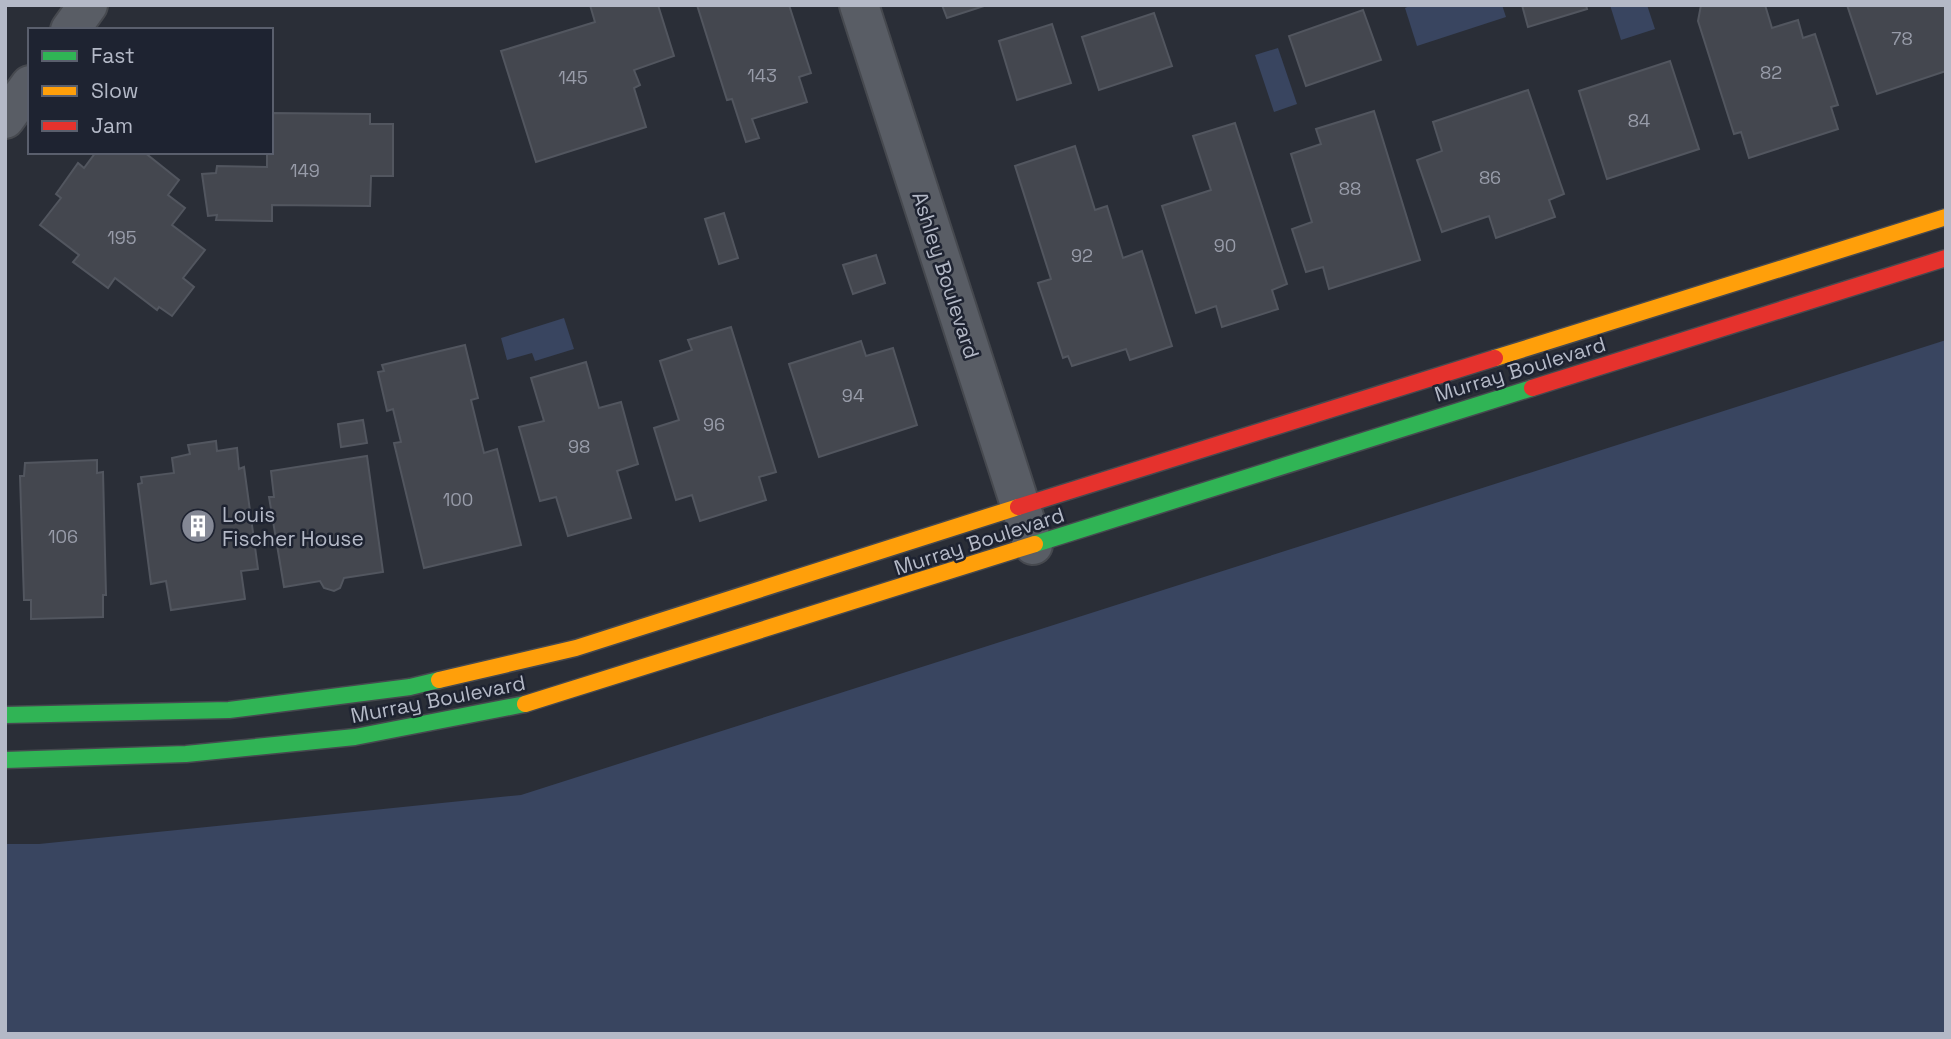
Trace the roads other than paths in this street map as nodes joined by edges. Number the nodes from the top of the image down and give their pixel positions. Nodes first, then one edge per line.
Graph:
1 (88, 5) edge
2 (859, 5) edge
3 (71, 28) edge
4 (28, 88) edge
5 (5, 119) edge
6 (1946, 218) edge
7 (1946, 258) edge
8 (1020, 507) junction
9 (1032, 545) junction
10 (5, 715) edge
11 (5, 760) edge

1 - 3 street
2 - 8 street, Ashley Boulevard
4 - 5 street
6 - 8 street, Murray Boulevard
7 - 9 street, Murray Boulevard
8 - 9 street, Ashley Boulevard
8 - 10 street, Murray Boulevard
9 - 11 street, Murray Boulevard

